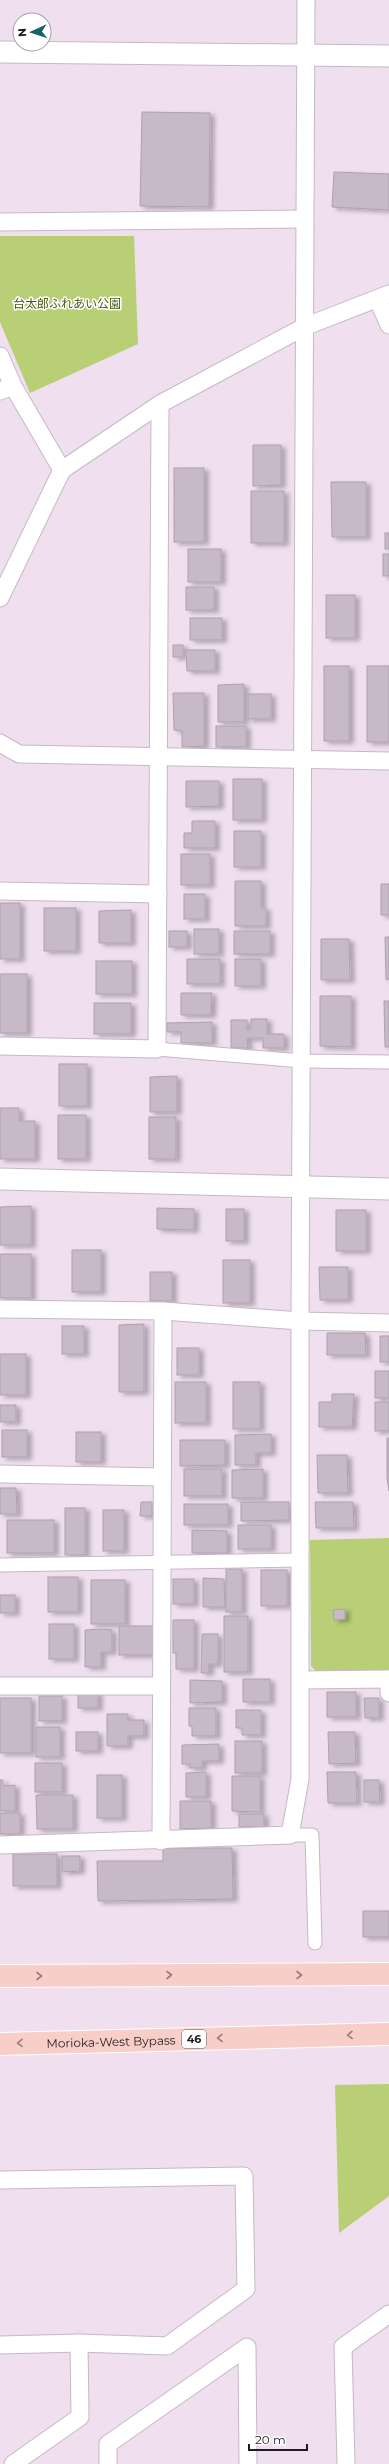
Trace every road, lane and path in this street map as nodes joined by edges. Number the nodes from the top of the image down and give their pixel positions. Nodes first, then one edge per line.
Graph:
1 (306, 0) edge
2 (0, 52) edge
3 (306, 55) junction
4 (389, 56) edge
5 (305, 219) junction
6 (0, 222) edge
7 (384, 297) edge
8 (389, 325) edge
9 (304, 327) junction
10 (0, 356) edge
11 (7, 389) edge
12 (160, 404) junction
13 (62, 470) junction
14 (0, 598) edge
15 (0, 743) edge
16 (159, 757) junction
17 (303, 760) junction
18 (389, 761) edge
19 (0, 891) edge
20 (158, 894) junction
21 (0, 1046) edge
22 (157, 1049) junction
23 (301, 1061) junction
24 (389, 1062) edge
25 (0, 1179) edge
26 (300, 1185) junction
27 (389, 1189) edge
28 (0, 1310) edge
29 (163, 1311) junction
30 (300, 1321) junction
31 (389, 1323) edge
32 (0, 1474) edge
33 (162, 1477) junction
34 (300, 1560) junction
35 (162, 1562) junction
36 (0, 1565) edge
37 (389, 1679) edge
38 (301, 1680) junction
39 (0, 1686) edge
40 (161, 1686) junction
41 (389, 1693) edge
42 (290, 1835) junction
43 (161, 1841) junction
44 (0, 1845) edge
45 (315, 1943) dead end
46 (389, 1974) edge
47 (0, 1976) edge
48 (389, 2034) edge
49 (0, 2044) edge
50 (0, 2180) edge
51 (389, 2314) edge
52 (79, 2343) junction
53 (0, 2345) edge
54 (13, 2464) edge
55 (108, 2464) edge
56 (248, 2464) edge
57 (346, 2464) edge

1 - 3 street
2 - 3 street
3 - 4 street
3 - 5 street
5 - 6 street
5 - 9 street
7 - 8 street
7 - 9 street
9 - 12 street
9 - 17 street
10 - 11 street
11 - 13 street
12 - 13 street
12 - 16 street
13 - 14 street
15 - 16 street
16 - 17 street
16 - 20 street
17 - 18 street
17 - 23 street
19 - 20 street
20 - 22 street
21 - 22 street
22 - 23 street
23 - 24 street
23 - 26 street
25 - 26 street
26 - 27 street
26 - 30 street
28 - 29 street
29 - 30 street
29 - 33 street
30 - 31 street
30 - 34 street
32 - 33 street
33 - 35 street
34 - 35 street
34 - 38 street
35 - 36 street
35 - 40 street
37 - 38 street
37 - 41 street
38 - 42 street
39 - 40 street
40 - 43 street
42 - 43 street
42 - 45 street
43 - 44 street
47 -> 46 highway
48 -> 49 highway, Morioka-West Bypass / 46
50 - 52 street
51 - 57 street
52 - 53 street
52 - 54 street
55 - 56 street

